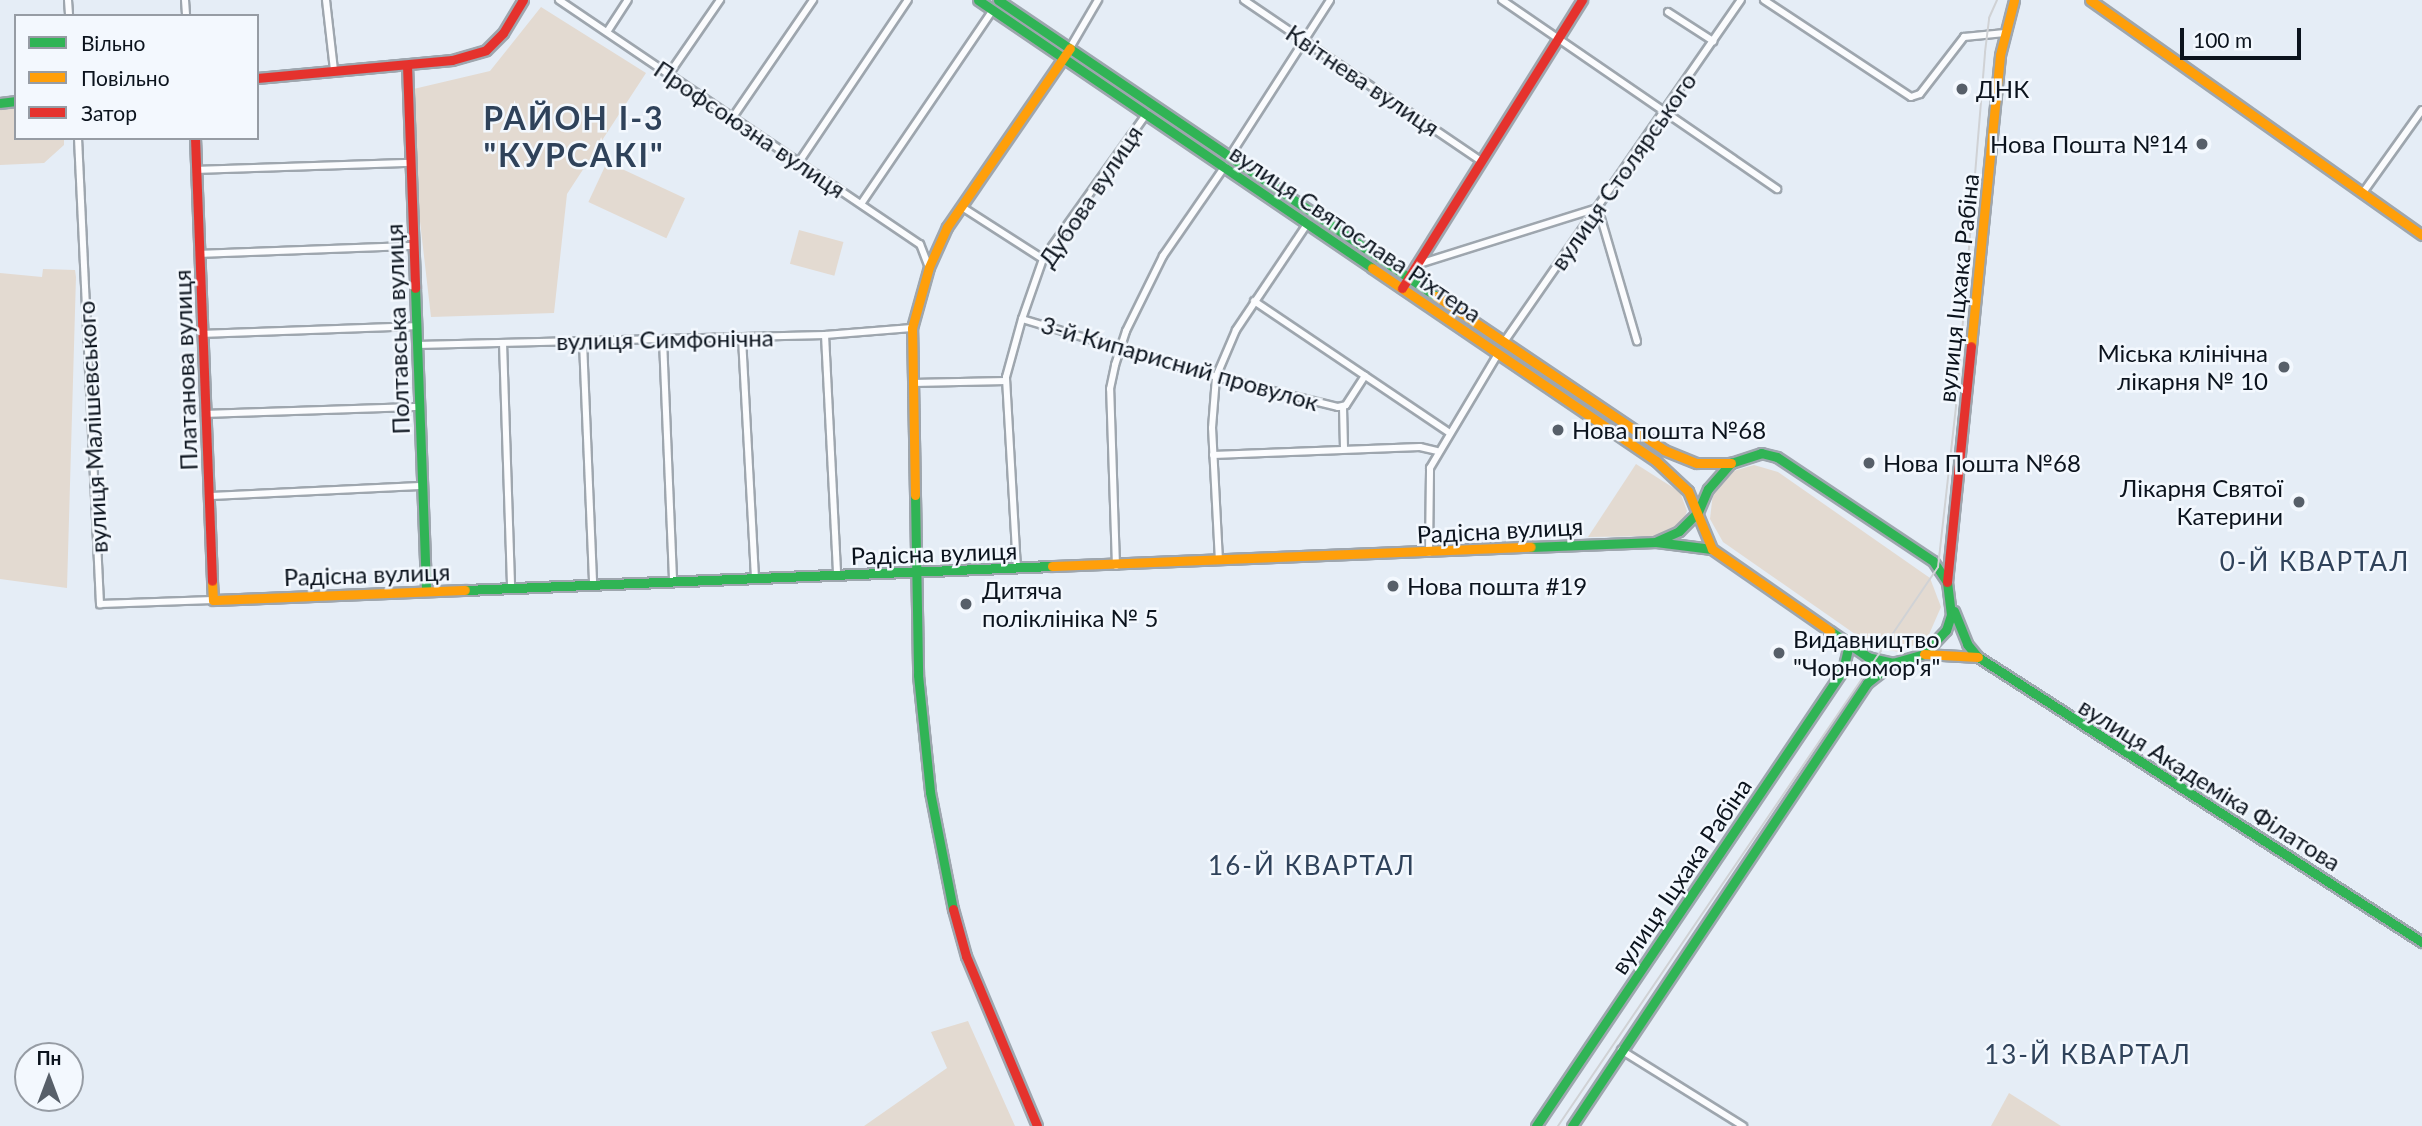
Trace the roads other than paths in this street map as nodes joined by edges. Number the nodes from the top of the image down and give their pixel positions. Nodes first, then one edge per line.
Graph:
1 (326, 0) edge
2 (523, 0) edge
3 (559, 0) edge
4 (628, 0) edge
5 (720, 0) edge
6 (813, 0) edge
7 (908, 0) edge
8 (978, 0) edge
9 (998, 0) edge
10 (1098, 0) edge
11 (1244, 0) edge
12 (1330, 0) edge
13 (1502, 0) edge
14 (1582, 0) edge
15 (1741, 0) edge
16 (1764, 0) edge
17 (2014, 0) edge
18 (2090, 0) edge
19 (993, 10) junction
20 (1668, 12) dead end
21 (607, 32) junction
22 (2005, 33) junction
23 (1558, 38) junction
24 (1713, 41) junction
25 (1304, 42) junction
26 (1070, 48) junction
27 (1064, 57) junction
28 (407, 65) junction
29 (334, 70) junction
30 (669, 74) junction
31 (259, 78) edge
32 (2422, 110) edge
33 (1665, 111) junction
34 (1147, 114) junction
35 (733, 117) junction
36 (78, 140) edge
37 (195, 140) edge
38 (1230, 156) junction
39 (799, 162) junction
40 (1481, 162) junction
41 (409, 163) junction
42 (1225, 166) junction
43 (197, 170) junction
44 (1777, 189) dead end
45 (2362, 194) junction
46 (861, 204) junction
47 (962, 207) junction
48 (1598, 208) junction
49 (1308, 223) junction
50 (2422, 235) edge
51 (413, 246) junction
52 (200, 254) junction
53 (1043, 259) junction
54 (1416, 265) junction
55 (929, 267) junction
56 (1409, 276) junction
57 (1402, 288) junction
58 (1254, 301) junction
59 (1022, 319) junction
60 (416, 326) junction
61 (912, 328) junction
62 (203, 334) junction
63 (825, 335) junction
64 (742, 338) junction
65 (663, 340) junction
66 (1637, 341) dead end
67 (583, 342) junction
68 (1504, 342) junction
69 (503, 343) junction
70 (417, 345) junction
71 (1121, 346) junction
72 (1498, 354) junction
73 (1365, 376) junction
74 (1216, 377) junction
75 (1006, 382) junction
76 (914, 383) junction
77 (419, 407) junction
78 (1343, 407) junction
79 (206, 414) junction
80 (1448, 432) junction
81 (1344, 449) junction
82 (1437, 451) junction
83 (1213, 455) junction
84 (1731, 463) junction
85 (422, 486) junction
86 (209, 496) junction
87 (1698, 512) junction
88 (1656, 542) junction
89 (1712, 549) junction
90 (1429, 553) junction
91 (1219, 563) junction
92 (1116, 566) junction
93 (1017, 569) junction
94 (919, 573) junction
95 (836, 576) junction
96 (755, 579) junction
97 (673, 582) junction
98 (1947, 582) junction
99 (593, 585) junction
100 (511, 588) junction
101 (426, 591) junction
102 (1951, 599) junction
103 (213, 600) junction
104 (1849, 645) junction
105 (1924, 654) junction
106 (1978, 657) junction
107 (1893, 663) junction
108 (2422, 942) edge
109 (1621, 1050) junction
110 (1037, 1126) edge
111 (1536, 1126) edge
112 (1572, 1126) edge
113 (1743, 1126) edge

1 - 29 street
2 - 28 street
3 - 21 street, Профсоюзна вулиця
4 - 21 street
5 - 30 street
6 - 35 street
7 - 39 street
8 - 19 street, вулиця Святослава Ріхтера
9 - 26 street, вулиця Святослава Ріхтера
10 - 26 street
11 - 25 street, Квітнева вулиця
12 - 25 street
13 - 23 street
14 - 23 street
15 - 24 street, вулиця Столярського
16 - 22 street
17 - 22 street, вулиця Іцхака Рабіна
18 - 45 street
19 - 27 street, вулиця Святослава Ріхтера
19 - 46 street
20 - 24 street
21 - 30 street, Профсоюзна вулиця
22 - 98 street, вулиця Іцхака Рабіна
23 - 33 street
23 - 40 street
24 - 33 street, вулиця Столярського
25 - 38 street
25 - 40 street, Квітнева вулиця
26 - 27 street
26 - 38 street, вулиця Святослава Ріхтера
27 - 34 street, вулиця Святослава Ріхтера
27 - 47 street
28 - 29 street
28 - 41 street, Полтавська вулиця
29 - 31 street
30 - 35 street, Профсоюзна вулиця
32 - 45 street
33 - 44 street
33 - 48 street, вулиця Столярського
34 - 42 street, вулиця Святослава Ріхтера
34 - 53 street, Дубова вулиця
35 - 39 street, Профсоюзна вулиця
36 - 103 street, вулиця Малішевського
37 - 43 street, Платанова вулиця
38 - 56 street, вулиця Святослава Ріхтера
39 - 46 street, Профсоюзна вулиця
40 - 54 street
41 - 43 street
41 - 51 street, Полтавська вулиця
42 - 49 street, вулиця Святослава Ріхтера
42 - 71 street
43 - 52 street, Платанова вулиця
45 - 50 street
46 - 55 street, Профсоюзна вулиця
47 - 53 street
47 - 55 street
48 - 54 street
48 - 66 street
48 - 68 street, вулиця Столярського
49 - 57 street, вулиця Святослава Ріхтера
49 - 58 street
51 - 52 street
51 - 60 street, Полтавська вулиця
52 - 62 street, Платанова вулиця
53 - 59 street, Дубова вулиця
54 - 56 street
55 - 61 street
56 - 57 street
56 - 68 street, вулиця Святослава Ріхтера
57 - 72 street, вулиця Святослава Ріхтера
58 - 73 street
58 - 74 street
59 - 71 street, 3-й Кипарисний провулок
59 - 75 street, Дубова вулиця
60 - 62 street
60 - 70 street, Полтавська вулиця
61 - 63 street, вулиця Симфонічна
61 - 76 street
62 - 79 street, Платанова вулиця
63 - 64 street, вулиця Симфонічна
63 - 95 street
64 - 65 street, вулиця Симфонічна
64 - 96 street
65 - 67 street, вулиця Симфонічна
65 - 97 street
67 - 69 street, вулиця Симфонічна
67 - 99 street
68 - 84 street, вулиця Святослава Ріхтера
69 - 70 street, вулиця Симфонічна
69 - 100 street
70 - 77 street, Полтавська вулиця
71 - 74 street, 3-й Кипарисний провулок
71 - 92 street
72 - 80 street
72 - 87 street, вулиця Святослава Ріхтера
73 - 78 street, 3-й Кипарисний провулок
73 - 80 street
74 - 78 street, 3-й Кипарисний провулок
74 - 83 street
75 - 76 street
75 - 93 street, Дубова вулиця
76 - 94 street
77 - 79 street
77 - 85 street, Полтавська вулиця
78 - 81 street
79 - 86 street, Платанова вулиця
80 - 82 street
81 - 82 street
81 - 83 street
82 - 90 street
83 - 91 street
84 - 87 street
84 - 98 street, вулиця Святослава Ріхтера
85 - 86 street
85 - 101 street, Полтавська вулиця
86 - 103 street, Платанова вулиця
87 - 88 street, Радісна вулиця
87 - 89 street, вулиця Святослава Ріхтера
88 - 89 street, Радісна вулиця
88 - 90 street, Радісна вулиця
89 - 104 street
90 - 91 street, Радісна вулиця
91 - 92 street, Радісна вулиця
92 - 93 street, Радісна вулиця
93 - 94 street, Радісна вулиця
94 - 95 street, Радісна вулиця
94 - 110 street
95 - 96 street, Радісна вулиця
96 - 97 street, Радісна вулиця
97 - 99 street, Радісна вулиця
98 - 102 street, вулиця Академіка Філатова
99 - 100 street, Радісна вулиця
100 - 101 street, Радісна вулиця
101 - 103 street, Радісна вулиця
102 - 105 street
102 - 106 street, вулиця Академіка Філатова
104 - 107 street
104 - 111 street, вулиця Іцхака Рабіна
105 - 106 street, вулиця Академіка Філатова
105 - 107 street
106 - 108 street, вулиця Академіка Філатова
107 - 109 street, вулиця Іцхака Рабіна
109 - 112 street, вулиця Іцхака Рабіна
109 - 113 street

